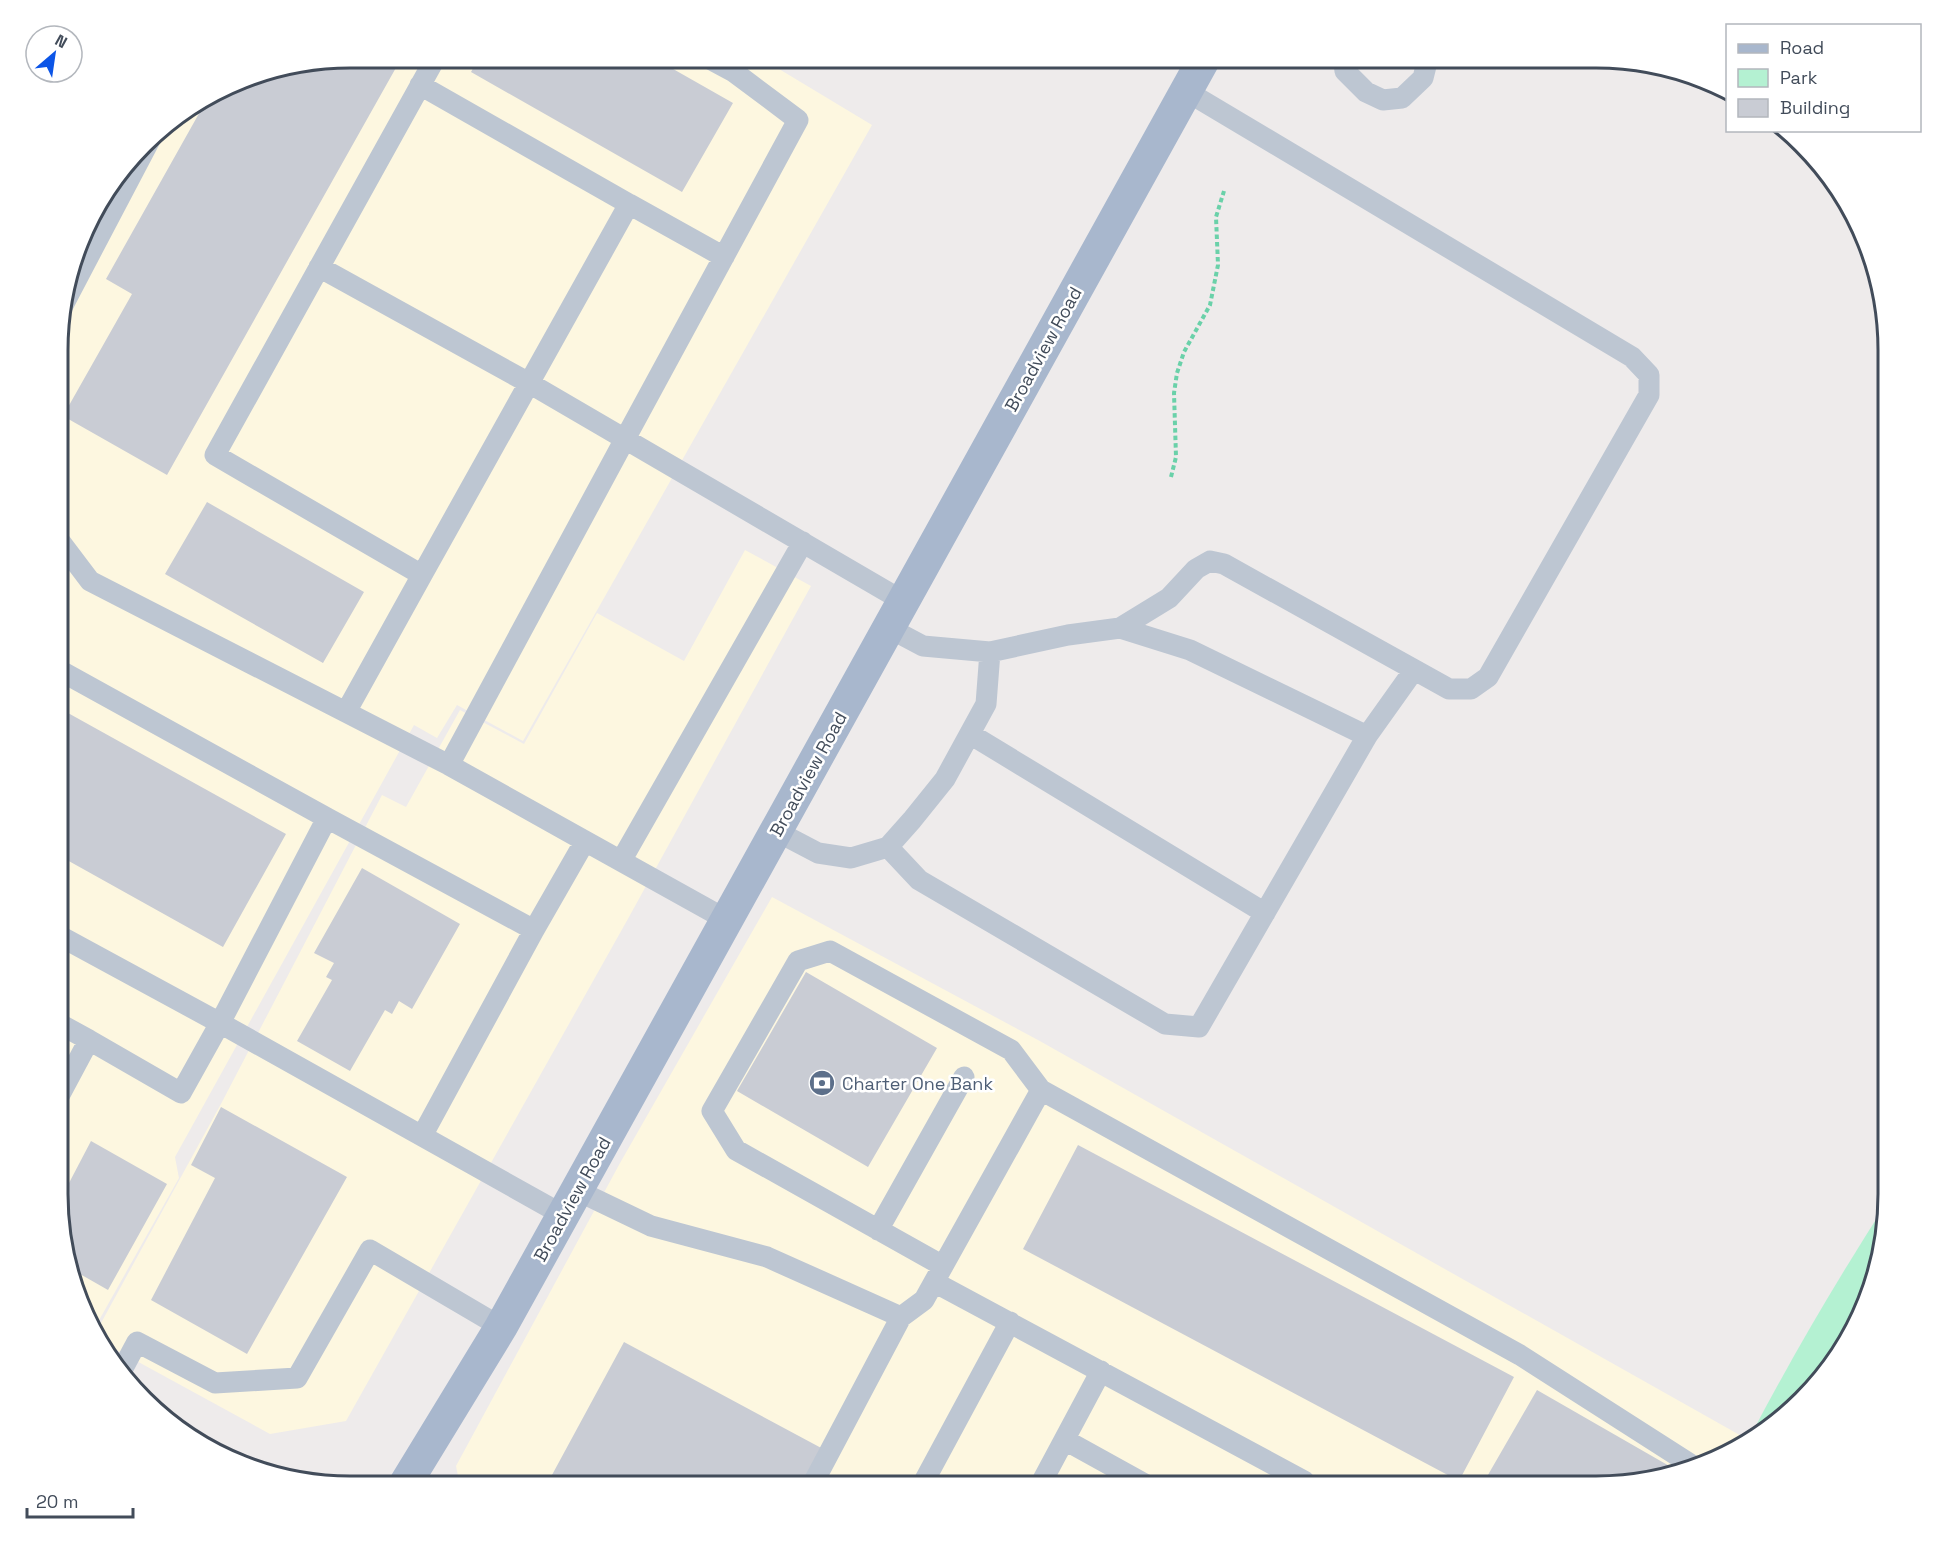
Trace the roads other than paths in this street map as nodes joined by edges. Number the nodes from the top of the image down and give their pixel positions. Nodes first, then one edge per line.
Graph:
1 (430, 68) edge
2 (727, 68) edge
3 (1199, 68) edge
4 (1345, 68) edge
5 (1425, 68) edge
6 (420, 85) junction
7 (1186, 91) junction
8 (139, 161) edge
9 (629, 204) junction
10 (724, 257) junction
11 (319, 267) junction
12 (76, 281) edge
13 (529, 383) junction
14 (625, 439) junction
15 (803, 543) junction
16 (68, 552) edge
17 (422, 575) junction
18 (896, 614) junction
19 (1120, 628) junction
20 (990, 652) junction
21 (1414, 670) junction
22 (68, 675) edge
23 (346, 712) junction
24 (970, 735) junction
25 (1367, 736) junction
26 (449, 765) junction
27 (327, 818) junction
28 (776, 831) junction
29 (585, 841) junction
30 (888, 847) junction
31 (621, 861) junction
32 (1264, 913) junction
33 (727, 920) junction
34 (534, 930) junction
35 (68, 940) edge
36 (220, 1023) junction
37 (68, 1028) edge
38 (89, 1040) junction
39 (964, 1077) dead end
40 (68, 1079) edge
41 (1041, 1090) junction
42 (422, 1136) junction
43 (569, 1202) junction
44 (878, 1230) junction
45 (939, 1274) junction
46 (901, 1317) junction
47 (1010, 1322) junction
48 (501, 1327) junction
49 (125, 1365) edge
50 (1101, 1371) junction
51 (1065, 1440) junction
52 (1687, 1462) edge
53 (410, 1476) edge
54 (817, 1476) edge
55 (927, 1476) edge
56 (1045, 1476) edge
57 (1130, 1476) edge
58 (1295, 1476) edge

1 - 6 lane
2 - 10 lane
3 - 7 main road, Broadview Road
4 - 5 lane
6 - 9 lane
6 - 11 lane
7 - 18 main road, Broadview Road
7 - 21 lane
8 - 12 lane
9 - 10 lane
9 - 13 lane
10 - 14 lane
11 - 13 lane
11 - 17 lane
13 - 14 lane
13 - 17 lane
14 - 15 lane
14 - 26 lane
15 - 18 lane
15 - 31 lane
16 - 23 lane
17 - 23 lane
18 - 20 lane
18 - 28 main road, Broadview Road
19 - 20 lane
19 - 21 lane
19 - 25 lane
20 - 24 lane
21 - 25 lane
22 - 27 lane
23 - 26 lane
24 - 30 lane
24 - 32 lane
25 - 32 lane
26 - 29 lane
27 - 34 lane
27 - 36 lane
28 - 30 lane
28 - 33 main road, Broadview Road
29 - 31 lane
29 - 34 lane
30 - 32 lane
31 - 33 lane
33 - 43 main road, Broadview Road
34 - 42 lane
35 - 36 lane
36 - 38 lane
36 - 42 lane
37 - 38 lane
38 - 40 lane
39 - 44 lane
41 - 44 lane
41 - 45 lane
41 - 52 lane
42 - 43 lane
43 - 46 lane
43 - 48 main road, Broadview Road
44 - 45 lane
45 - 46 lane
45 - 47 lane
46 - 54 lane
47 - 50 lane
47 - 55 lane
48 - 49 lane
48 - 53 main road, Broadview Road
50 - 51 lane
50 - 58 lane
51 - 56 lane
51 - 57 lane

